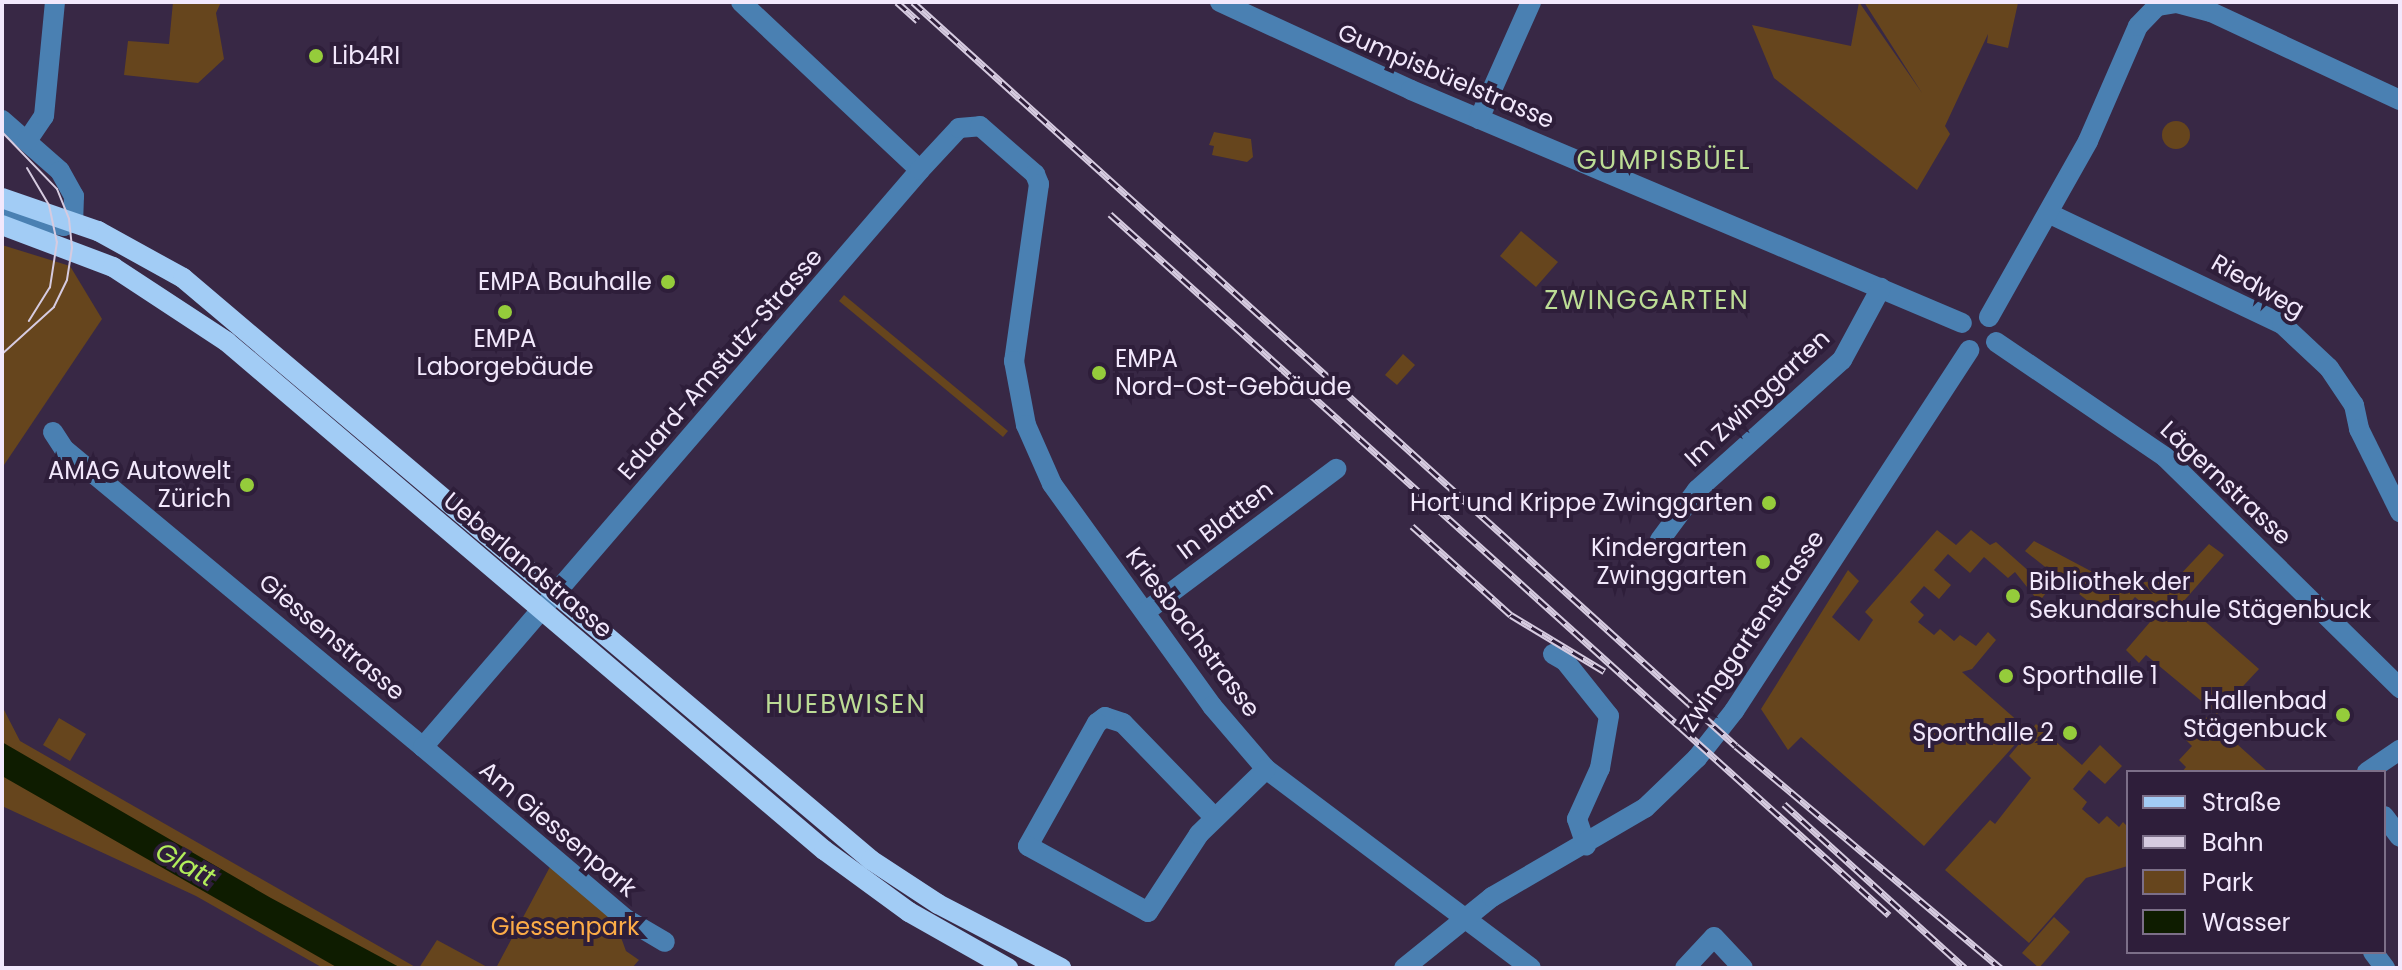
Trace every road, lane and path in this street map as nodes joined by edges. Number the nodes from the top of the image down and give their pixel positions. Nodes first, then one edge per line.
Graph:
1 (55, 2) edge
2 (741, 2) edge
3 (1220, 2) edge
4 (1531, 2) edge
5 (2167, 3) edge
6 (2400, 100) edge
7 (1479, 119) junction
8 (2, 120) edge
9 (27, 141) junction
10 (920, 170) junction
11 (2, 198) edge
12 (2, 214) edge
13 (2050, 214) junction
14 (73, 221) junction
15 (2, 225) edge
16 (1881, 288) junction
17 (1020, 294) joint
18 (1989, 317) junction
19 (1962, 323) junction
20 (1996, 342) junction
21 (1969, 350) junction
22 (53, 432) dead end
23 (1336, 469) dead end
24 (2400, 512) edge
25 (1660, 540) dead end
26 (558, 592) junction
27 (542, 612) junction
28 (1145, 612) junction
29 (1553, 654) dead end
30 (2400, 688) edge
31 (423, 747) junction
32 (2400, 750) edge
33 (1266, 769) junction
34 (2370, 770) edge
35 (1215, 818) junction
36 (2386, 819) edge
37 (2400, 837) edge
38 (1586, 845) junction
39 (1462, 918) junction
40 (665, 942) dead end
41 (1008, 968) edge
42 (1061, 968) edge
43 (1404, 968) edge
44 (1531, 968) edge
45 (1685, 968) edge
46 (1743, 968) edge

1 - 9 street
2 - 10 street
3 - 7 street, Gumpisbüelstrasse
4 - 7 street
5 - 6 street
5 - 13 street
7 - 16 street, Gumpisbüelstrasse
8 - 9 street
9 - 14 street
10 - 17 street, Eduard-Amstutz-Strasse
10 - 26 street, Eduard-Amstutz-Strasse
11 - 14 main road, Ueberlandstrasse
12 - 14 street, Ueberlandstrasse
13 - 18 street
13 - 24 street, Riedweg
14 - 26 main road, Ueberlandstrasse
15 - 27 main road, Ueberlandstrasse
16 - 19 street, Gumpisbüelstrasse
16 - 25 street, Im Zwinggarten
17 - 28 street, Kriesbachstrasse
18 - 19 street
18 - 20 street
19 - 21 street
20 - 21 street
20 - 30 street, Lägernstrasse
21 - 38 street, Zwinggartenstrasse
22 - 31 street, Giessenstrasse
23 - 28 street, In Blatten
26 - 27 street
26 - 42 main road, Ueberlandstrasse
27 - 31 street
27 - 41 main road, Ueberlandstrasse
28 - 33 street, Kriesbachstrasse
29 - 38 street
31 - 40 street, Am Giessenpark
32 - 34 street
33 - 35 street
33 - 39 street, Kriesbachstrasse
35 - 35 street
36 - 37 street
38 - 39 street, Zwinggartenstrasse
39 - 43 street, Zwinggartenstrasse
39 - 44 street, Kriesbachstrasse
45 - 46 street

